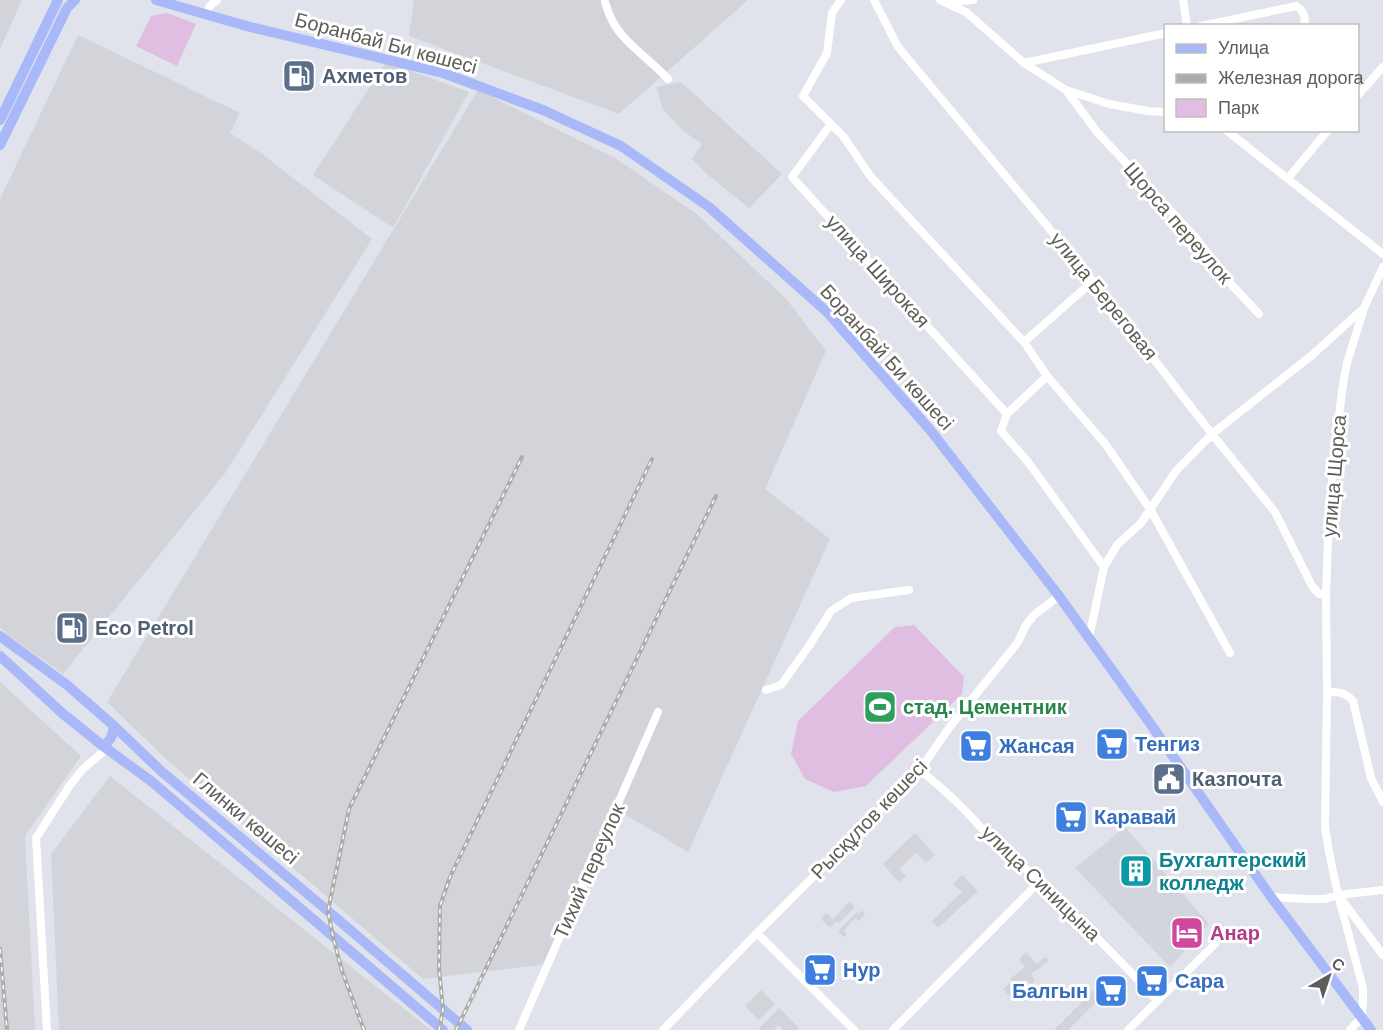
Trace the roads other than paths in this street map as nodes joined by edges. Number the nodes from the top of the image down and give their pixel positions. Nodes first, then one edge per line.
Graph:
1 (58, 0) edge
2 (75, 0) edge
3 (156, 0) edge
4 (217, 0) edge
5 (841, 0) edge
6 (874, 0) edge
7 (943, 0) edge
8 (973, 0) edge
9 (1183, 0) edge
10 (605, 2) dead end
11 (206, 13) junction
12 (1187, 24) edge
13 (1210, 24) edge
14 (1304, 24) edge
15 (1164, 33) edge
16 (1024, 63) junction
17 (1383, 67) edge
18 (668, 79) dead end
19 (1066, 90) junction
20 (1359, 94) edge
21 (1164, 112) edge
22 (0, 120) edge
23 (831, 124) junction
24 (1229, 132) edge
25 (1326, 132) edge
26 (0, 145) edge
27 (1288, 178) junction
28 (1383, 254) edge
29 (1383, 267) edge
30 (1093, 281) junction
31 (1364, 308) junction
32 (1259, 314) dead end
33 (1024, 342) junction
34 (1047, 376) junction
35 (1007, 414) junction
36 (1212, 434) junction
37 (1150, 509) junction
38 (1104, 567) junction
39 (909, 590) dead end
40 (1326, 595) junction
41 (1059, 596) junction
42 (0, 636) edge
43 (1089, 638) junction
44 (1230, 654) dead end
45 (0, 656) edge
46 (43, 667) junction
47 (27, 679) junction
48 (766, 690) dead end
49 (1327, 692) junction
50 (658, 712) dead end
51 (113, 725) junction
52 (104, 748) junction
53 (920, 770) junction
54 (1383, 802) edge
55 (275, 866) junction
56 (267, 880) junction
57 (1040, 881) junction
58 (1383, 890) edge
59 (1338, 895) junction
60 (1271, 897) junction
61 (757, 933) junction
62 (1215, 944) dead end
63 (1383, 956) edge
64 (1158, 1000) junction
65 (1361, 1018) junction
66 (47, 1030) edge
67 (443, 1030) edge
68 (467, 1030) edge
69 (519, 1030) edge
70 (663, 1030) edge
71 (854, 1030) edge
72 (893, 1030) edge
73 (1128, 1030) edge
74 (1350, 1030) edge
75 (1371, 1030) edge

1 - 22 main road
2 - 26 main road
3 - 11 main road, Боранбай Би көшесі
4 - 11 street
5 - 23 street
6 - 30 street, улица Береговая
7 - 8 street
7 - 16 street
9 - 12 street
10 - 18 street
11 - 41 main road, Боранбай Би көшесі
13 - 14 street
15 - 16 street
16 - 19 street
17 - 20 street
19 - 21 street
19 - 32 street, Щорса переулок
23 - 33 street
23 - 35 street, улица Широкая
24 - 27 street
25 - 27 street
27 - 28 street
29 - 31 street, улица Щорса
30 - 33 street
30 - 36 street, улица Береговая
31 - 36 street
31 - 40 street, улица Щорса
33 - 34 street
34 - 35 street
34 - 37 street
35 - 38 street
36 - 37 street
36 - 40 street, улица Береговая
37 - 38 street
37 - 44 street
38 - 43 street
39 - 48 street
40 - 49 street, улица Щорса
41 - 43 main road, Боранбай Би көшесі
41 - 53 street, Рысқұлов көшесі
42 - 46 main road, Глинки көшесі
43 - 60 main road, Боранбай Би көшесі
45 - 47 main road, Глинки көшесі
46 - 47 main road
46 - 51 main road, Глинки көшесі
47 - 52 main road, Глинки көшесі
49 - 54 street
49 - 59 street, улица Щорса
50 - 69 street, Тихий переулок
51 - 52 main road
51 - 55 main road, Глинки көшесі
52 - 56 main road, Глинки көшесі
52 - 66 street
53 - 57 street, улица Синицына
53 - 61 street, Рысқұлов көшесі
55 - 56 street
55 - 68 main road, Глинки көшесі
56 - 67 main road, Глинки көшесі
57 - 64 street, улица Синицына
57 - 72 street
58 - 59 street
59 - 60 street
59 - 63 street
59 - 65 street, улица Щорса
60 - 65 main road, Боранбай Би көшесі
61 - 70 street, Рысқұлов көшесі
61 - 71 street
62 - 64 street
64 - 73 street
65 - 74 street
65 - 75 main road, Боранбай Би көшесі

